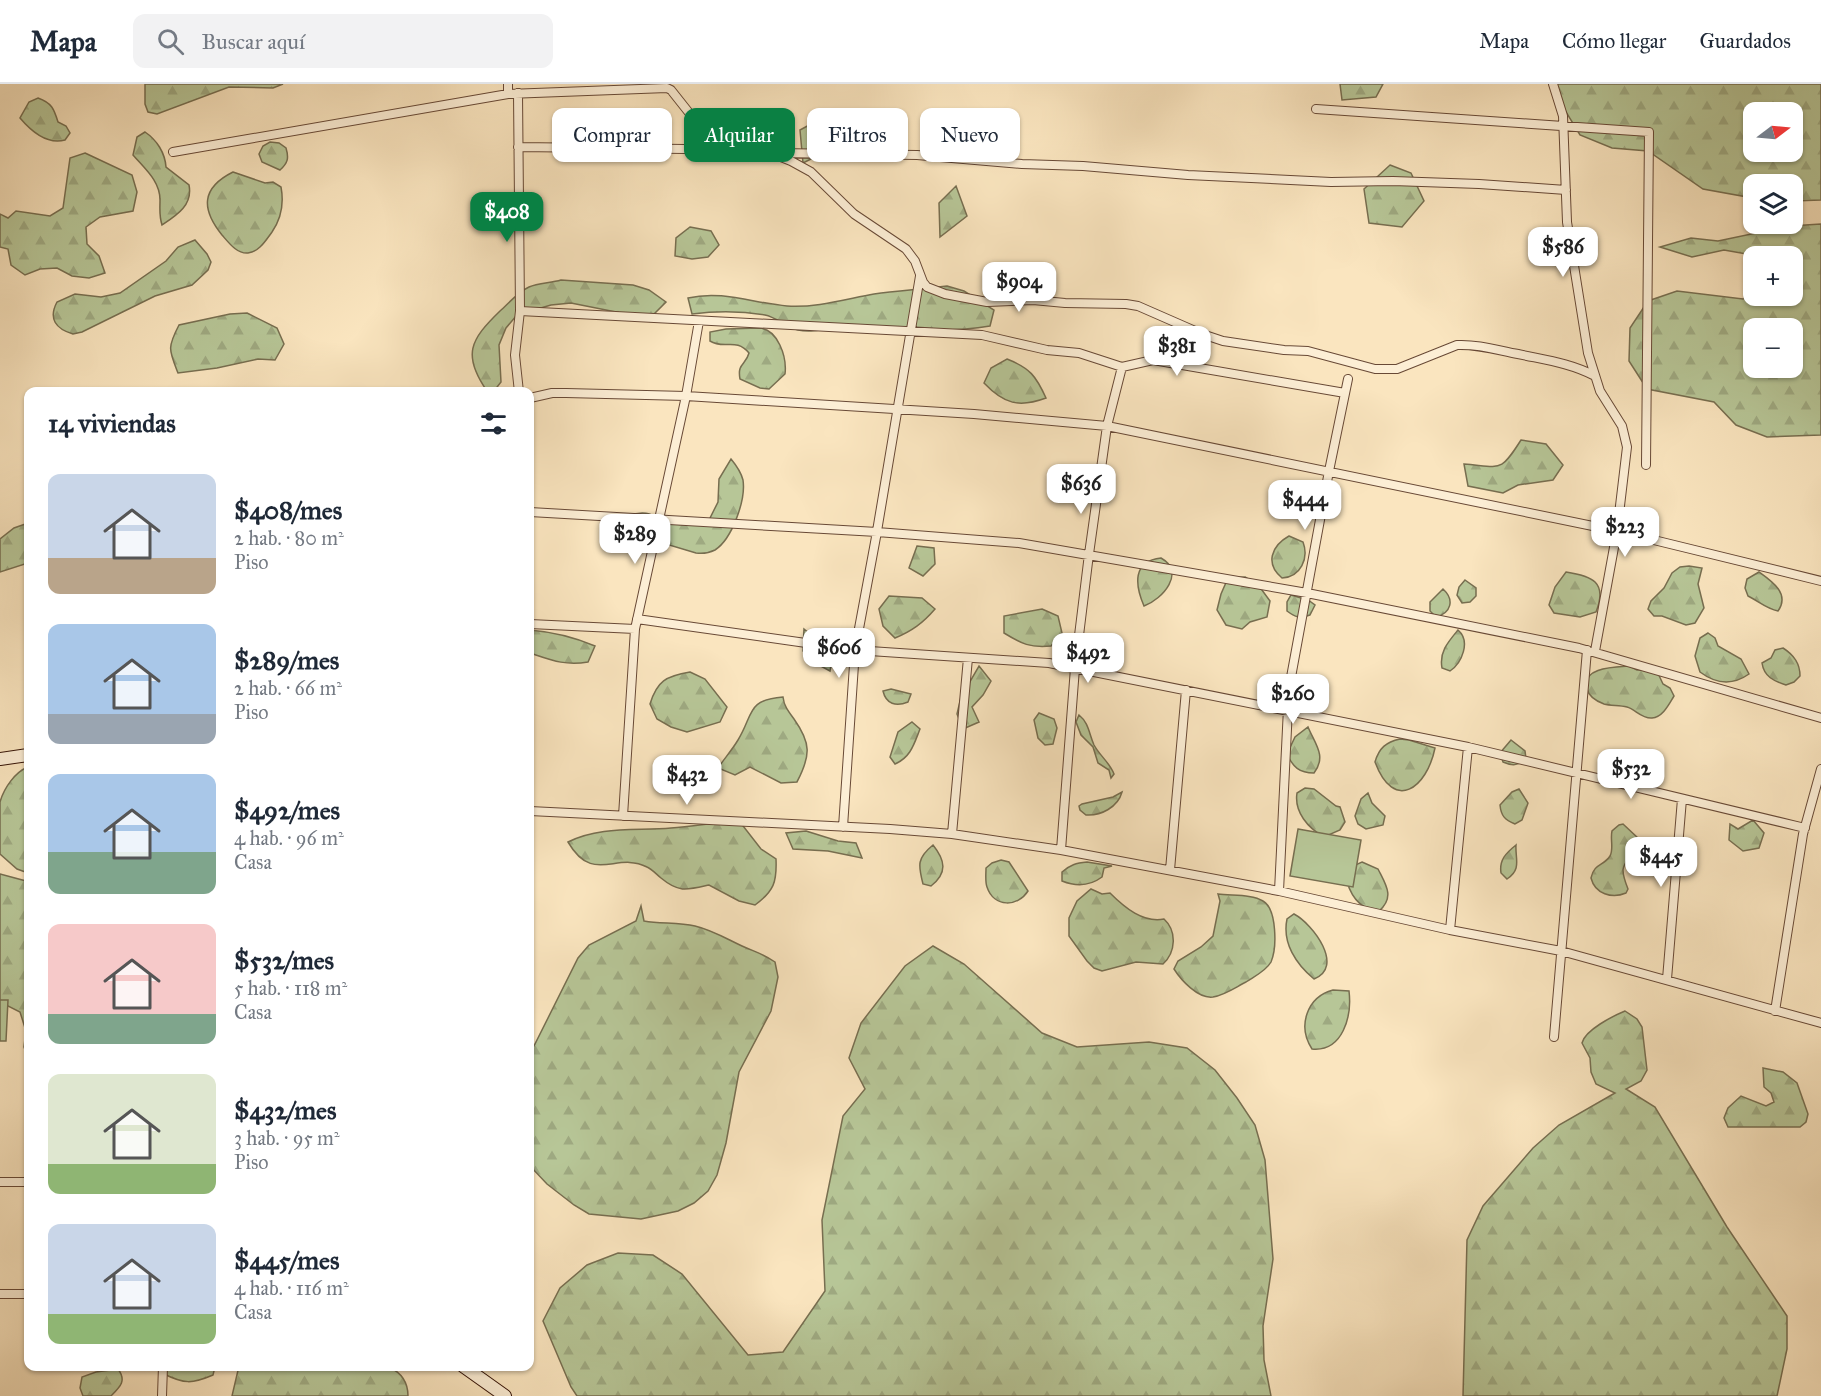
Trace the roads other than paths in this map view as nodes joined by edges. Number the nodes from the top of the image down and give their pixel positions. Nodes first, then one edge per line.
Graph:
1 (1553, 84) edge
2 (508, 89) edge
3 (518, 93) junction
4 (685, 108) edge
5 (1316, 109) dead end
6 (1564, 128) junction
7 (519, 147) junction
8 (684, 149) edge
9 (173, 152) dead end
10 (795, 153) edge
11 (793, 162) edge
12 (1566, 190) junction
13 (920, 275) junction
14 (520, 311) junction
15 (699, 321) junction
16 (909, 332) junction
17 (1122, 367) junction
18 (1595, 376) junction
19 (1348, 379) dead end
20 (518, 387) edge
21 (1345, 393) junction
22 (686, 396) junction
23 (534, 397) edge
24 (897, 410) junction
25 (1107, 426) junction
26 (1646, 465) dead end
27 (1329, 471) junction
28 (534, 512) edge
29 (658, 519) junction
30 (1617, 531) junction
31 (877, 532) junction
32 (1089, 554) junction
33 (1821, 581) edge
34 (1307, 593) junction
35 (637, 619) junction
36 (534, 624) edge
37 (635, 629) junction
38 (855, 650) junction
39 (1591, 651) junction
40 (968, 658) junction
41 (1075, 668) junction
42 (1186, 690) junction
43 (1288, 711) junction
44 (1821, 718) edge
45 (1468, 747) junction
46 (24, 756) edge
47 (0, 759) edge
48 (1821, 769) edge
49 (1576, 773) junction
50 (1682, 799) junction
51 (534, 811) edge
52 (623, 816) junction
53 (843, 827) junction
54 (1805, 828) junction
55 (952, 834) junction
56 (1061, 850) junction
57 (1170, 870) junction
58 (1279, 891) junction
59 (1450, 930) junction
60 (1561, 951) junction
61 (1667, 979) junction
62 (1775, 1011) junction
63 (1821, 1023) edge
64 (1554, 1038) dead end
65 (0, 1182) edge
66 (24, 1182) edge
67 (0, 1294) edge
68 (24, 1294) edge
69 (163, 1371) edge
70 (470, 1371) edge
71 (162, 1396) edge
72 (505, 1396) edge

1 - 6 street
2 - 3 street
2 - 9 street
3 - 4 street
3 - 7 street
5 - 6 street
6 - 12 street
6 - 26 street
7 - 8 street
7 - 14 street
10 - 12 street
11 - 13 street
12 - 18 street
13 - 16 street
13 - 18 street
14 - 15 street
14 - 20 street
15 - 16 street
15 - 22 street
16 - 17 street
16 - 24 street
17 - 21 street
17 - 25 street
18 - 30 street
19 - 21 street
21 - 27 street
22 - 23 street
22 - 24 street
22 - 29 street
24 - 25 street
24 - 31 street
25 - 27 street
25 - 32 street
27 - 30 street
27 - 34 street
28 - 29 street
29 - 31 street
29 - 35 street
30 - 33 street
30 - 39 street
31 - 32 street
31 - 38 street
32 - 34 street
32 - 41 street
34 - 39 street
34 - 43 street
35 - 37 street
35 - 38 street
36 - 37 street
37 - 52 street
38 - 40 street
38 - 53 street
39 - 44 street
39 - 49 street
40 - 41 street
40 - 55 street
41 - 42 street
41 - 56 street
42 - 43 street
42 - 57 street
43 - 45 street
43 - 58 street
45 - 49 street
45 - 59 street
46 - 47 street
48 - 54 street
49 - 50 street
49 - 60 street
50 - 54 street
50 - 61 street
51 - 52 street
52 - 53 street
53 - 55 street
54 - 62 street
55 - 56 street
56 - 57 street
57 - 58 street
58 - 59 street
59 - 60 street
60 - 61 street
60 - 64 street
61 - 62 street
62 - 63 street
65 - 66 street
67 - 68 street
69 - 71 street
70 - 72 street

